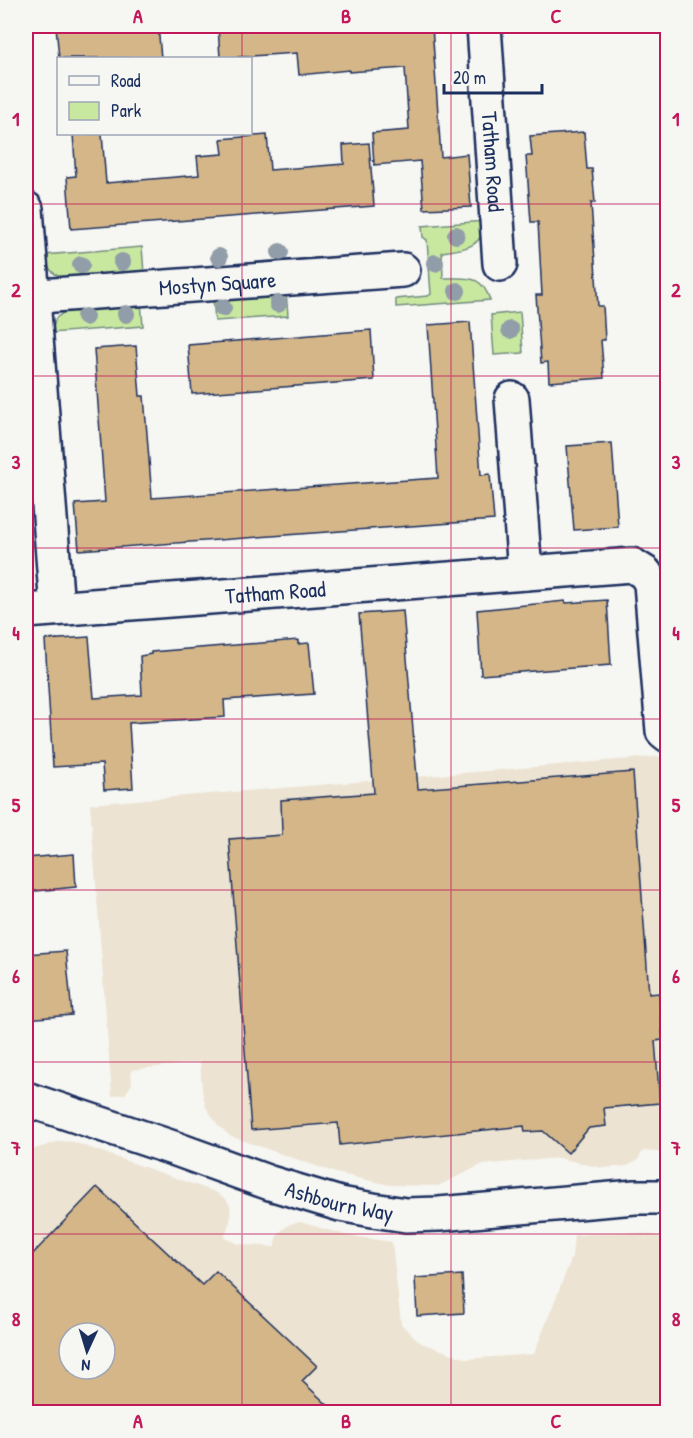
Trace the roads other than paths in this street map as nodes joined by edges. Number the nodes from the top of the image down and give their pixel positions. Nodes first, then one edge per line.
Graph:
1 (484, 26) edge
2 (26, 209) edge
3 (501, 264) dead end
4 (403, 270) dead end
5 (29, 296) edge
6 (512, 399) dead end
7 (525, 573) junction
8 (41, 610) edge
9 (668, 735) edge
10 (26, 1099) edge
11 (668, 1197) edge

1 - 3 street, Tatham Road
2 - 5 street
4 - 5 street, Mostyn Square
5 - 8 street
6 - 7 street
7 - 8 street, Tatham Road
7 - 9 street, Tatham Road
10 - 11 street, Ashbourn Way

